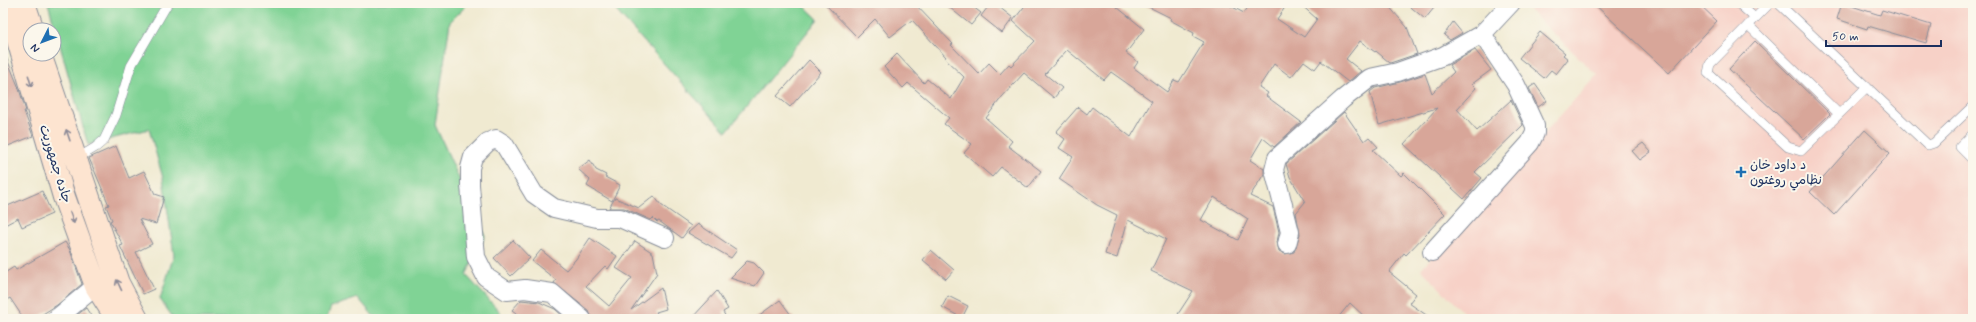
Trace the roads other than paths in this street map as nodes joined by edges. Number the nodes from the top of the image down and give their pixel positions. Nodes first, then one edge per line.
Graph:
1 (7, 3) edge
2 (24, 3) edge
3 (168, 3) edge
4 (1511, 3) edge
5 (1738, 3) edge
6 (1770, 3) edge
7 (1778, 3) edge
8 (1755, 18) junction
9 (30, 22) edge
10 (1748, 25) junction
11 (1482, 34) junction
12 (43, 62) edge
13 (1867, 87) junction
14 (1973, 106) edge
15 (1839, 114) junction
16 (1973, 134) edge
17 (76, 159) junction
18 (1973, 160) edge
19 (665, 238) dead end
20 (1287, 244) dead end
21 (1432, 252) dead end
22 (96, 286) junction
23 (56, 319) edge
24 (117, 319) edge
25 (137, 319) edge
26 (582, 319) edge

1 -> 22 main road, جاده جمهوریت
2 - 9 main road
3 - 17 lane
4 - 11 street
5 - 8 lane
6 - 8 lane
7 - 13 lane
8 - 10 lane
10 - 15 lane
10 - 15 lane
11 - 20 street
11 - 21 street
17 -> 12 main road, جاده جمهوریت
13 - 14 lane
13 - 15 lane
16 - 18 lane
25 -> 17 main road, جاده جمهوریت
19 - 26 street
22 - 23 street
22 - 24 main road, جاده جمهوریت

